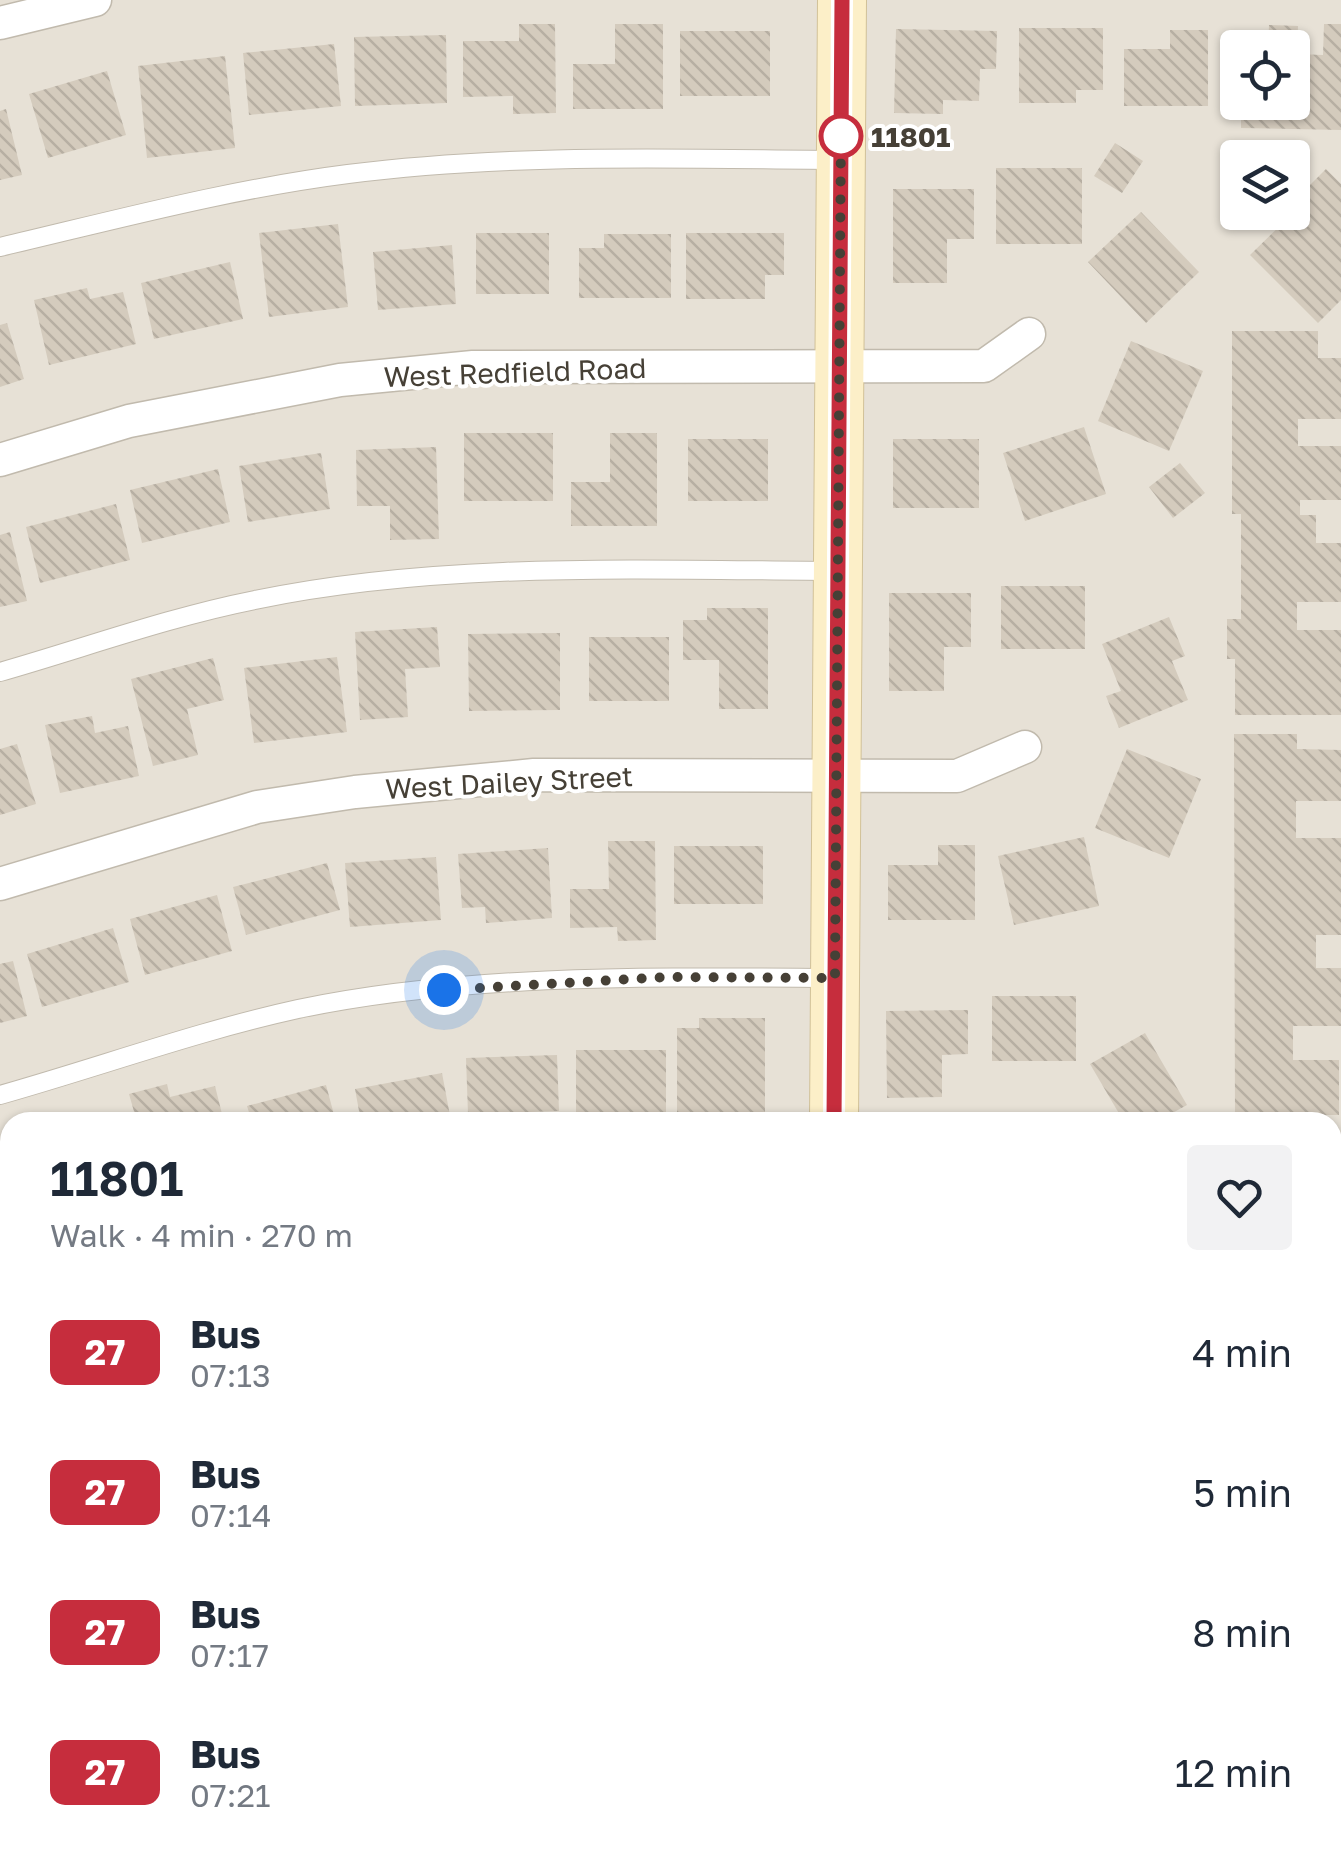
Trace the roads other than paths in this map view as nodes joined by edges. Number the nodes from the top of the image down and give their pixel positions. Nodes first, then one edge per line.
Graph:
1 (96, 0) edge
2 (842, 0) edge
3 (0, 23) edge
4 (841, 160) junction
5 (0, 248) edge
6 (1030, 334) dead end
7 (839, 366) junction
8 (0, 460) edge
9 (838, 570) junction
10 (0, 672) edge
11 (1025, 747) dead end
12 (836, 776) junction
13 (0, 884) edge
14 (835, 978) junction
15 (0, 1095) edge
16 (834, 1112) edge

1 - 3 street
2 - 4 street
4 - 5 lane
4 - 7 street
6 - 7 street, West Redfield Road
7 - 8 street, West Redfield Road
7 - 9 street
9 - 10 lane
9 - 12 street
11 - 12 street, West Dailey Street
12 - 13 street, West Dailey Street
12 - 14 street
14 - 15 lane
14 - 16 street

